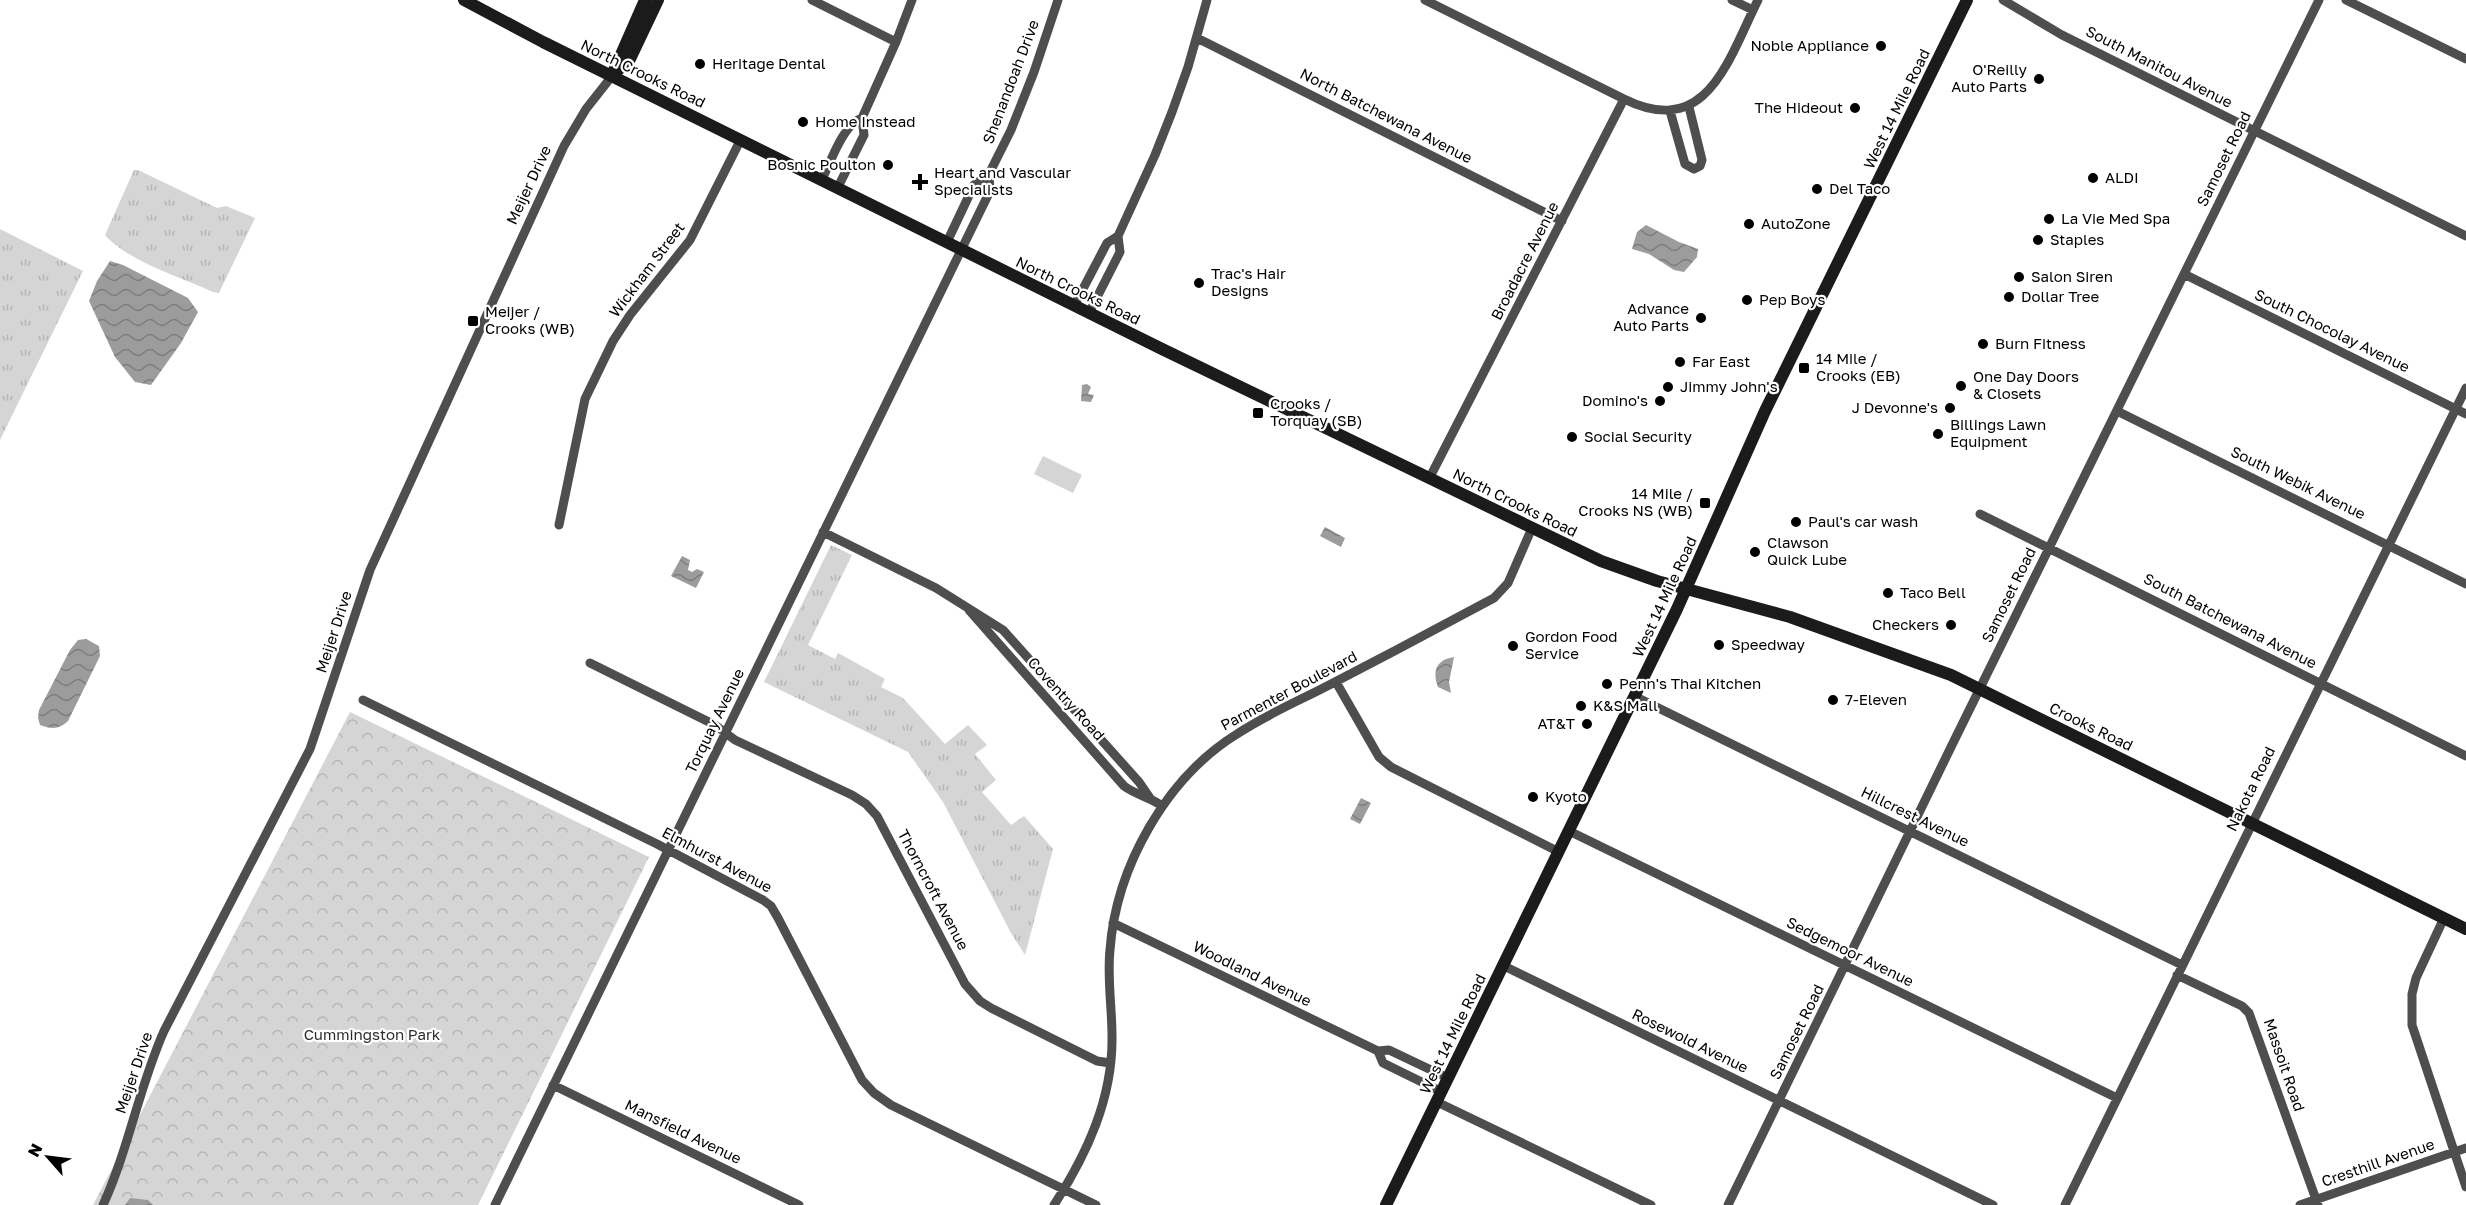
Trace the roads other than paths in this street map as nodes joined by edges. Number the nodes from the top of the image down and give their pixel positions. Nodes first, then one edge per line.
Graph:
1 (464, 0) edge
2 (645, 0) edge
3 (658, 0) edge
4 (812, 0) edge
5 (912, 0) edge
6 (1058, 0) edge
7 (1207, 0) edge
8 (1425, 0) edge
9 (1732, 0) edge
10 (1758, 0) edge
11 (1967, 0) edge
12 (2003, 0) edge
13 (2319, 0) edge
14 (2346, 0) edge
15 (1753, 10) junction
16 (1197, 38) junction
17 (896, 42) junction
18 (2466, 59) edge
19 (612, 76) junction
20 (1624, 99) junction
21 (1689, 106) junction
22 (1670, 111) junction
23 (862, 118) junction
24 (2254, 132) junction
25 (741, 139) junction
26 (989, 174) junction
27 (822, 179) junction
28 (838, 187) junction
29 (1562, 221) junction
30 (1118, 236) junction
31 (2466, 236) edge
32 (946, 242) junction
33 (962, 249) junction
34 (2184, 274) junction
35 (1074, 306) junction
36 (1089, 313) junction
37 (2466, 388) edge
38 (2456, 409) junction
39 (2117, 411) junction
40 (2466, 414) edge
41 (1430, 479) junction
42 (1980, 514) dead end
43 (559, 525) dead end
44 (1532, 528) junction
45 (823, 532) junction
46 (2389, 545) junction
47 (2048, 549) junction
48 (2466, 584) edge
49 (1687, 588) junction
50 (967, 608) junction
51 (590, 663) dead end
52 (1336, 682) junction
53 (2320, 683) junction
54 (1979, 689) junction
55 (1634, 696) junction
56 (363, 700) dead end
57 (726, 733) junction
58 (2466, 756) edge
59 (1150, 798) junction
60 (1162, 806) junction
61 (2252, 823) junction
62 (1569, 831) junction
63 (1910, 831) junction
64 (667, 851) junction
65 (1559, 852) junction
66 (2444, 918) junction
67 (1113, 923) junction
68 (2466, 929) edge
69 (2182, 965) junction
70 (1504, 966) junction
71 (1846, 967) junction
72 (2177, 975) junction
73 (1378, 1051) junction
74 (1110, 1063) junction
75 (1448, 1078) junction
76 (553, 1085) junction
77 (1439, 1097) junction
78 (2117, 1098) junction
79 (1780, 1101) junction
80 (2466, 1148) edge
81 (2455, 1152) junction
82 (2466, 1186) edge
83 (1064, 1190) junction
84 (2317, 1202) edge
85 (103, 1205) edge
86 (495, 1205) edge
87 (799, 1205) edge
88 (1054, 1205) edge
89 (1096, 1205) edge
90 (1386, 1205) edge
91 (1651, 1205) edge
92 (1728, 1205) edge
93 (1993, 1205) edge
94 (2065, 1205) edge
95 (2300, 1205) edge

1 - 19 main road, North Crooks Road
2 - 19 main road
3 - 19 main road
4 - 17 street
5 - 17 street
6 - 26 street, Shenandoah Drive
7 - 16 street
8 - 20 street
9 - 15 street
10 - 15 street
11 - 49 main road, West 14 Mile Road
12 - 24 street, South Manitou Avenue
13 - 24 street, Samoset Road
14 - 18 street
15 - 21 street
16 - 29 street, North Batchewana Avenue
16 - 30 street
17 - 23 street
19 - 25 main road, North Crooks Road
19 - 85 street, Meijer Drive
20 - 22 street
20 - 29 street, Broadacre Avenue
21 - 22 street
21 - 22 street
23 - 27 street
23 - 28 street
24 - 31 street, South Manitou Avenue
24 - 34 street, Samoset Road
25 - 27 main road, North Crooks Road
25 - 43 street, Wickham Street
26 - 32 street, Shenandoah Drive
26 - 33 street, Shenandoah Drive
27 - 28 main road, North Crooks Road
28 - 32 main road, North Crooks Road
29 - 41 street, Broadacre Avenue
30 - 35 street
30 - 36 street
32 - 33 main road, North Crooks Road
33 - 35 main road, North Crooks Road
33 - 45 street, Torquay Avenue
34 - 38 street, South Chocolay Avenue
34 - 39 street, Samoset Road
35 - 36 main road, North Crooks Road
36 - 41 main road, North Crooks Road
37 - 38 street, Nakota Road
38 - 40 street, South Chocolay Avenue
38 - 46 street, Nakota Road
39 - 46 street, South Webik Avenue
39 - 47 street, Samoset Road
41 - 44 main road, North Crooks Road
42 - 47 street, South Batchewana Avenue
44 - 49 main road, North Crooks Road
44 - 52 street, Parmenter Boulevard
45 - 50 street, Coventry Road
45 - 57 street, Torquay Avenue
46 - 48 street, South Webik Avenue
46 - 53 street, Nakota Road
47 - 53 street, South Batchewana Avenue
47 - 54 street, Samoset Road
49 - 54 main road, Crooks Road
49 - 55 main road, West 14 Mile Road
50 - 59 street, Coventry Road
50 - 59 street, Coventry Road
51 - 57 street, Thorncroft Avenue
52 - 60 street, Parmenter Boulevard
52 - 65 street
53 - 58 street, South Batchewana Avenue
53 - 61 street, Nakota Road
54 - 61 main road, Crooks Road
54 - 63 street, Samoset Road
55 - 62 main road, West 14 Mile Road
55 - 63 street, Hillcrest Avenue
56 - 64 street, Elmhurst Avenue
57 - 64 street, Torquay Avenue
57 - 74 street, Thorncroft Avenue
59 - 60 street, Coventry Road
60 - 67 street, Parmenter Boulevard
61 - 66 main road, Crooks Road
61 - 69 street, Nakota Road
62 - 65 main road, West 14 Mile Road
62 - 71 street, Sedgemoor Avenue
63 - 69 street, Hillcrest Avenue
63 - 71 street, Samoset Road
64 - 76 street, Torquay Avenue
64 - 83 street, Elmhurst Avenue
65 - 70 main road, West 14 Mile Road
66 - 68 main road, Crooks Road
66 - 81 street
67 - 73 street, Woodland Avenue
67 - 74 street, Parmenter Boulevard
69 - 72 street, Nakota Road
70 - 75 main road, West 14 Mile Road
70 - 79 street, Rosewold Avenue
71 - 78 street, Sedgemoor Avenue
71 - 79 street, Samoset Road
72 - 78 street, Nakota Road
72 - 84 street, Massoit Road
73 - 75 street, Woodland Avenue
73 - 77 street, Woodland Avenue
74 - 83 street, Parmenter Boulevard
75 - 77 main road, West 14 Mile Road
76 - 86 street, Torquay Avenue
76 - 87 street, Mansfield Avenue
77 - 90 main road, West 14 Mile Road
77 - 91 street, Woodland Avenue
78 - 94 street, Nakota Road
79 - 92 street, Samoset Road
79 - 93 street, Rosewold Avenue
80 - 81 street, Cresthill Avenue
81 - 82 street
81 - 84 street, Cresthill Avenue
83 - 88 street, Parmenter Boulevard
83 - 89 street, Elmhurst Avenue
84 - 95 street, Cresthill Avenue

